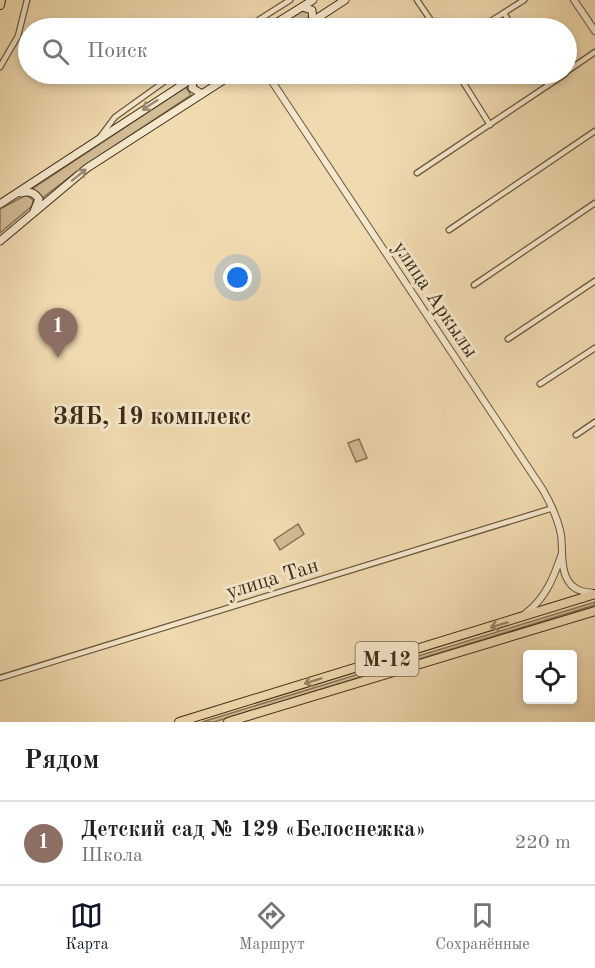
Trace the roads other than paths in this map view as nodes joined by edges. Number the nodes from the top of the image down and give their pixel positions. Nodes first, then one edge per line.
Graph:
1 (1, 0) edge
2 (27, 0) edge
3 (290, 0) edge
4 (313, 0) edge
5 (345, 0) edge
6 (417, 0) edge
7 (524, 0) edge
8 (574, 0) edge
9 (0, 5) edge
10 (302, 7) junction
11 (504, 13) junction
12 (22, 18) edge
13 (262, 18) edge
14 (284, 18) edge
15 (313, 18) edge
16 (318, 18) edge
17 (429, 18) edge
18 (496, 18) edge
19 (507, 18) edge
20 (595, 32) edge
21 (18, 36) edge
22 (595, 52) edge
23 (577, 65) edge
24 (0, 67) edge
25 (161, 84) edge
26 (183, 84) edge
27 (194, 84) edge
28 (218, 84) edge
29 (274, 84) edge
30 (464, 84) edge
31 (548, 85) edge
32 (202, 94) junction
33 (490, 125) junction
34 (595, 130) edge
35 (100, 137) junction
36 (417, 173) dead end
37 (18, 193) junction
38 (595, 203) edge
39 (0, 204) edge
40 (34, 213) junction
41 (449, 230) dead end
42 (0, 241) edge
43 (595, 281) edge
44 (474, 285) dead end
45 (508, 339) dead end
46 (595, 348) edge
47 (540, 384) dead end
48 (595, 422) edge
49 (576, 435) dead end
50 (553, 508) junction
51 (563, 549) junction
52 (595, 593) edge
53 (595, 611) edge
54 (518, 619) junction
55 (0, 678) edge
56 (179, 722) edge
57 (228, 722) edge

1 - 9 main road
2 - 12 street
3 - 13 street
4 - 10 main road
5 - 16 main road
6 - 17 street
7 - 11 street
8 - 20 street
10 - 14 main road
10 - 15 main road
11 - 18 street
11 - 19 street
21 - 24 street
22 - 23 street
25 - 35 street
26 -> 35 main road
27 - 32 main road
28 - 32 main road
29 - 50 street, улица Аркылы
30 - 33 street
31 - 33 street
40 -> 32 main road
33 - 36 street
34 - 41 street
35 - 37 main road
37 - 39 main road
37 - 40 main road
38 - 44 street
40 - 42 main road
43 - 45 street
46 - 47 street
48 - 49 street
50 - 51 street, улица Аркылы
50 - 55 street, улица Тан
51 - 52 street, улица Аркылы
51 - 54 street
52 - 54 main road, М-12
53 - 57 main road, М-12
54 -> 56 main road, М-12

